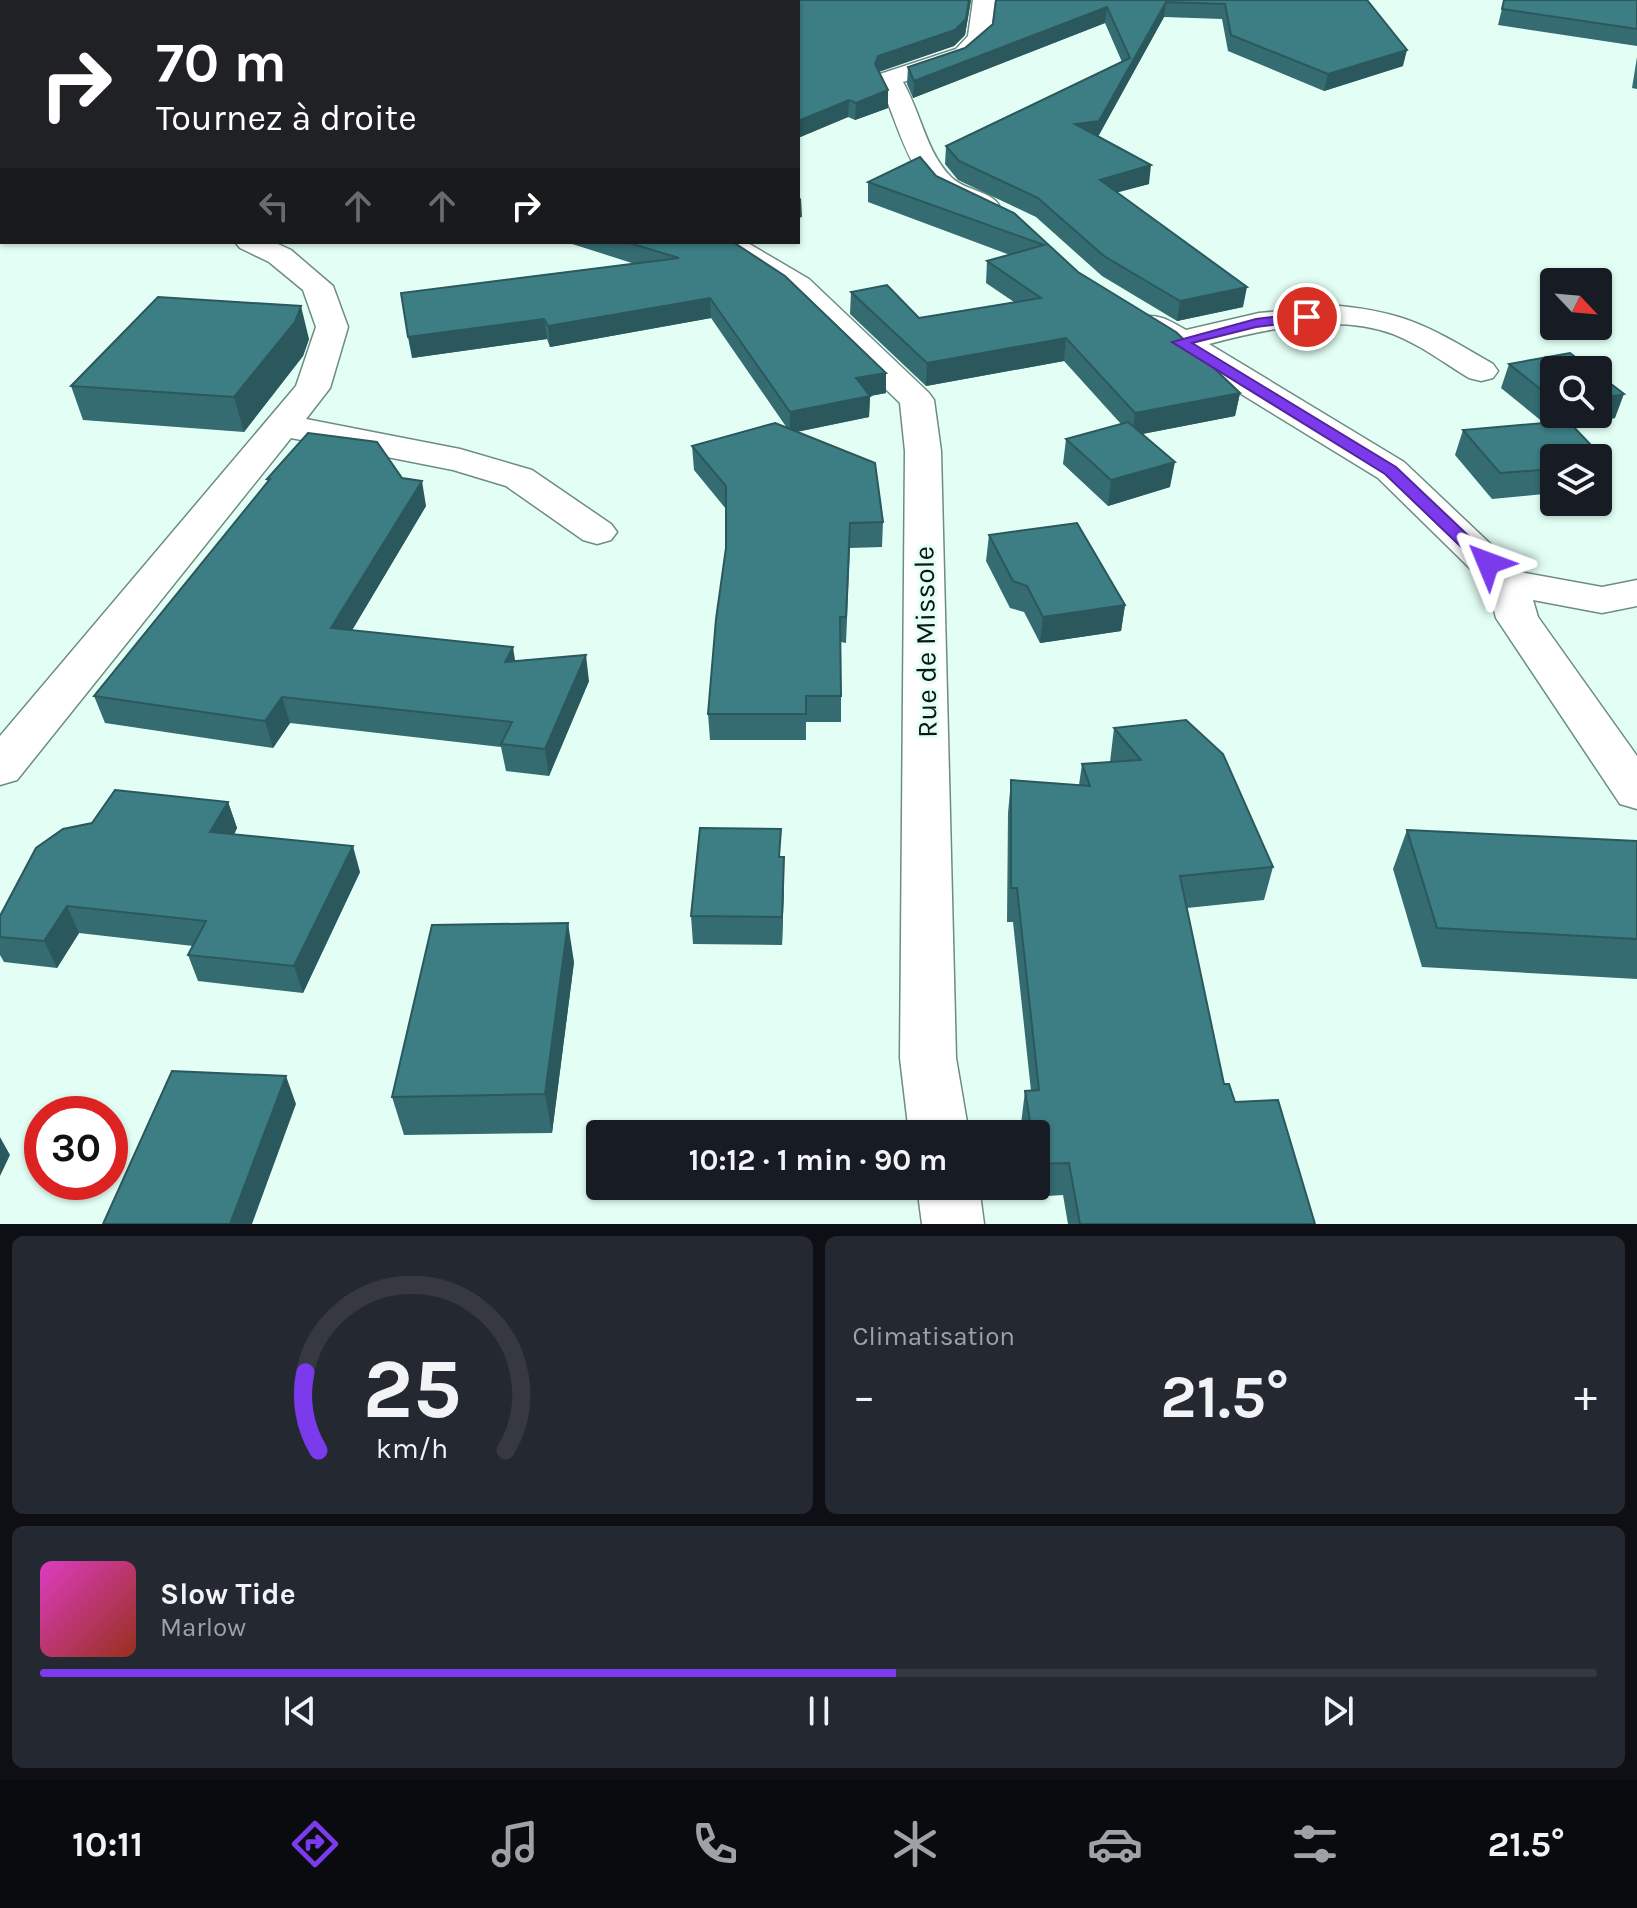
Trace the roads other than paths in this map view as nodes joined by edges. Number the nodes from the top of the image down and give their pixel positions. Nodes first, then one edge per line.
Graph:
1 (984, 0) edge
2 (1011, 219) edge
3 (254, 244) edge
4 (728, 244) edge
5 (1128, 310) edge
6 (1180, 342) junction
7 (1481, 371) dead end
8 (282, 425) junction
9 (597, 532) dead end
10 (1507, 582) junction
11 (1637, 593) edge
12 (0, 768) edge
13 (1637, 792) edge
14 (937, 1120) edge
15 (950, 1200) edge
16 (953, 1224) edge

1 - 2 street
3 - 8 street
4 - 14 street, Rue de Missole
5 - 6 street
6 - 7 street
6 - 10 street
8 - 9 street
8 - 12 street
10 - 11 street
10 - 13 street
15 - 16 street

